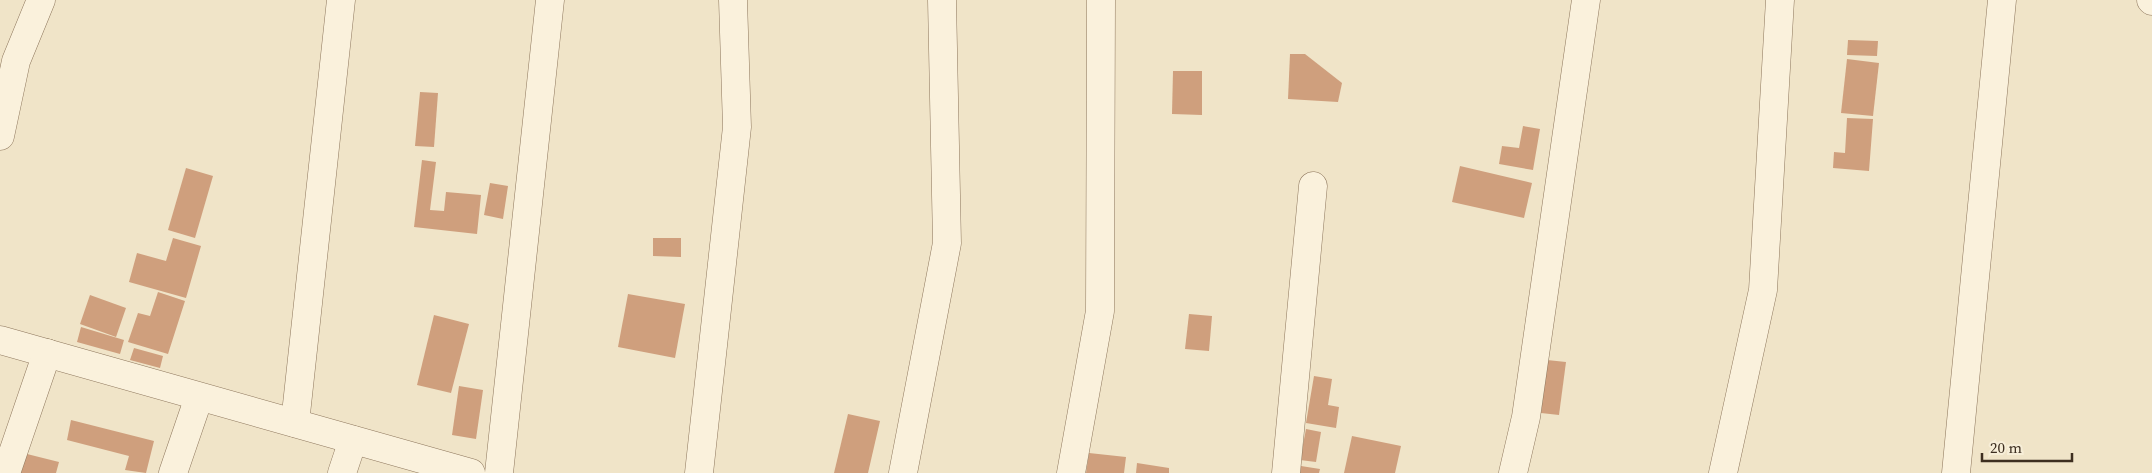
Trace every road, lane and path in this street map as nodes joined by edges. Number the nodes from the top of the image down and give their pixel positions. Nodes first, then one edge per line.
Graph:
1 (41, 0) edge
2 (341, 0) edge
3 (550, 0) edge
4 (733, 0) edge
5 (942, 0) edge
6 (1102, 0) edge
7 (1586, 0) edge
8 (1780, 0) edge
9 (2002, 0) edge
10 (0, 136) edge
11 (1313, 186) dead end
12 (0, 340) edge
13 (47, 353) junction
14 (199, 397) junction
15 (295, 423) junction
16 (353, 440) junction
17 (6, 473) edge
18 (173, 473) edge
19 (342, 473) edge
20 (471, 473) edge
21 (499, 473) edge
22 (699, 473) edge
23 (903, 473) edge
24 (1071, 473) edge
25 (1286, 473) edge
26 (1513, 473) edge
27 (1723, 473) edge
28 (1956, 473) edge

1 - 10 street
2 - 15 street
3 - 21 street
4 - 22 street
5 - 23 street
6 - 24 street
7 - 26 street
8 - 27 street
9 - 28 street
11 - 25 street
12 - 13 street
13 - 14 street
13 - 17 street
14 - 15 street
14 - 18 street
15 - 16 street
16 - 19 street
16 - 20 street

